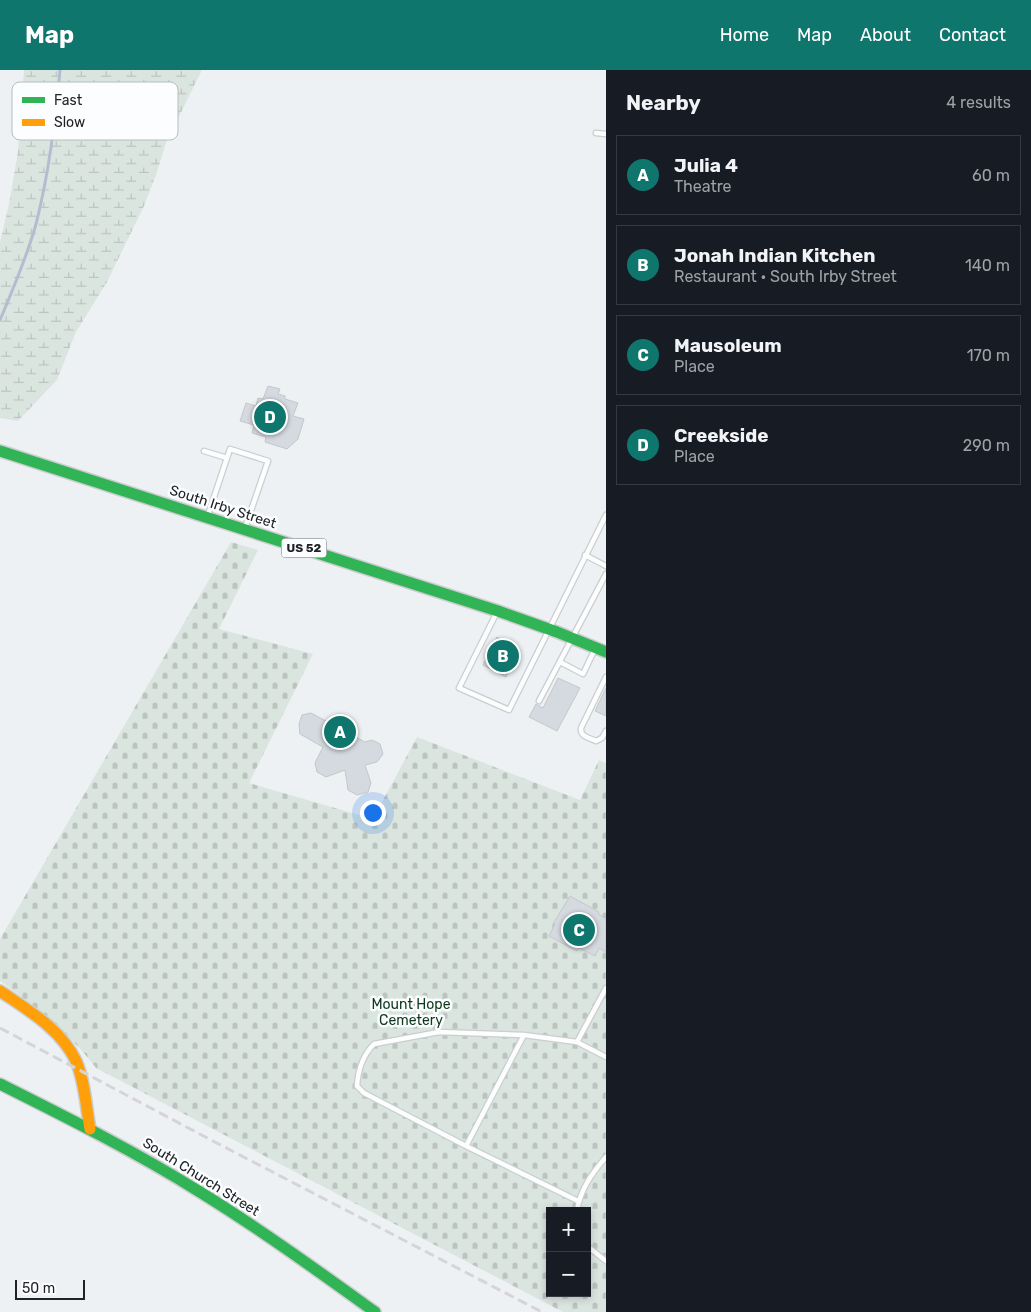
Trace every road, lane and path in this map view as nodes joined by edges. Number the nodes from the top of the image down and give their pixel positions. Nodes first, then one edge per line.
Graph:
1 (596, 134) dead end
2 (606, 134) edge
3 (0, 451) edge
4 (204, 451) dead end
5 (226, 458) junction
6 (606, 515) edge
7 (208, 517) junction
8 (245, 529) junction
9 (585, 555) junction
10 (606, 566) edge
11 (606, 574) edge
12 (498, 611) junction
13 (549, 629) junction
14 (573, 638) junction
15 (601, 650) edge
16 (560, 662) junction
17 (606, 676) edge
18 (540, 701) dead end
19 (606, 731) edge
20 (606, 988) edge
21 (0, 991) edge
22 (524, 1035) junction
23 (577, 1042) junction
24 (606, 1057) edge
25 (0, 1084) edge
26 (90, 1129) junction
27 (466, 1146) junction
28 (606, 1157) edge
29 (578, 1201) junction
30 (577, 1207) edge
31 (591, 1249) edge
32 (606, 1261) edge
33 (375, 1312) edge

1 - 2 lane
3 - 7 main road, South Irby Street / US 52
4 - 5 lane
5 - 7 lane
5 - 8 lane
6 - 9 lane
7 - 8 main road, South Irby Street / US 52
8 - 12 main road, South Irby Street / US 52
9 - 10 lane
9 - 13 lane
11 - 14 lane
12 - 13 main road, South Irby Street / US 52
12 - 13 lane
13 - 14 main road, South Irby Street / US 52
14 - 15 main road, South Irby Street / US 52
14 - 16 lane
15 - 16 lane
16 - 18 lane
17 - 19 lane
20 - 23 lane
21 - 26 main road
22 - 23 lane
22 - 27 lane
22 - 27 lane
23 - 24 lane
25 - 26 main road, South Church Street
26 - 33 main road, South Church Street
27 - 29 lane
28 - 29 lane
29 - 30 lane
31 - 32 lane

